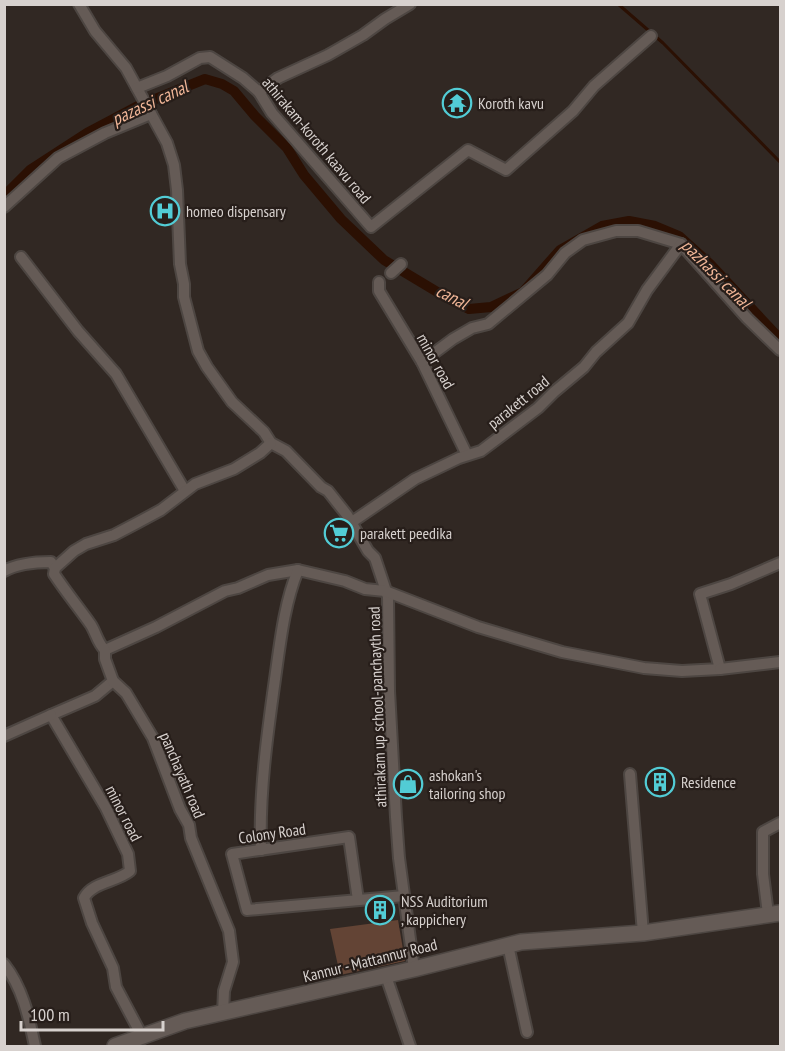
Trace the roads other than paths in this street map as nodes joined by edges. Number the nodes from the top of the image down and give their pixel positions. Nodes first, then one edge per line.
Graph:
1 (79, 4) edge
2 (410, 4) edge
3 (651, 36) dead end
4 (137, 88) junction
5 (259, 92) junction
6 (147, 107) junction
7 (4, 207) edge
8 (681, 244) junction
9 (21, 257) dead end
10 (401, 264) dead end
11 (391, 273) dead end
12 (380, 282) dead end
13 (780, 350) edge
14 (422, 362) junction
15 (271, 443) junction
16 (467, 455) junction
17 (185, 491) junction
18 (352, 522) junction
19 (780, 563) edge
20 (55, 568) junction
21 (298, 570) junction
22 (4, 571) edge
23 (385, 591) junction
24 (105, 650) junction
25 (780, 663) edge
26 (720, 669) junction
27 (113, 681) junction
28 (51, 715) junction
29 (4, 736) edge
30 (630, 774) dead end
31 (780, 823) edge
32 (261, 850) junction
33 (404, 896) junction
34 (358, 900) junction
35 (774, 914) edge
36 (643, 933) junction
37 (508, 945) junction
38 (4, 964) edge
39 (414, 969) junction
40 (386, 976) junction
41 (223, 1014) junction
42 (527, 1032) dead end
43 (135, 1042) edge
44 (35, 1047) edge
45 (114, 1047) edge
46 (410, 1047) edge

1 - 4 street, athirakam up school-panchayth road
2 - 5 street
3 - 5 street, athirakam-koroth kaavu road
4 - 5 street, athirakam-koroth kaavu road
4 - 6 street, athirakam up school-panchayth road
6 - 7 street
6 - 15 street, athirakam up school-panchayth road
8 - 13 street
8 - 14 street
8 - 16 street, parakett road
9 - 17 street
10 - 11 street
12 - 14 street, minor road
14 - 16 street, minor road
15 - 17 street
15 - 18 street, athirakam up school-panchayth road
16 - 18 street, parakett road
17 - 20 street
18 - 23 street, athirakam up school-panchayth road
19 - 26 street
20 - 22 street
20 - 24 street, panchayath road
21 - 23 street
21 - 24 street
21 - 32 street
23 - 26 street
23 - 33 street, athirakam up school-panchayth road
24 - 27 street, panchayath road
25 - 26 street
27 - 28 street
27 - 41 street, panchayath road
28 - 29 street
28 - 43 street, minor road
30 - 36 street
31 - 35 street
32 - 34 street, Colony Road
32 - 34 street, Colony Road
33 - 34 street, Colony Road
33 - 39 street, athirakam up school-panchayth road
35 - 36 main road, Kannur - Mattannur Road
36 - 37 main road, Kannur - Mattannur Road
37 - 39 main road, Kannur - Mattannur Road
37 - 42 street
38 - 44 street
39 - 40 main road, Kannur - Mattannur Road
40 - 41 main road, Kannur - Mattannur Road
40 - 46 street
41 - 43 main road, Kannur - Mattannur Road
43 - 45 main road, Kannur - Mattannur Road

